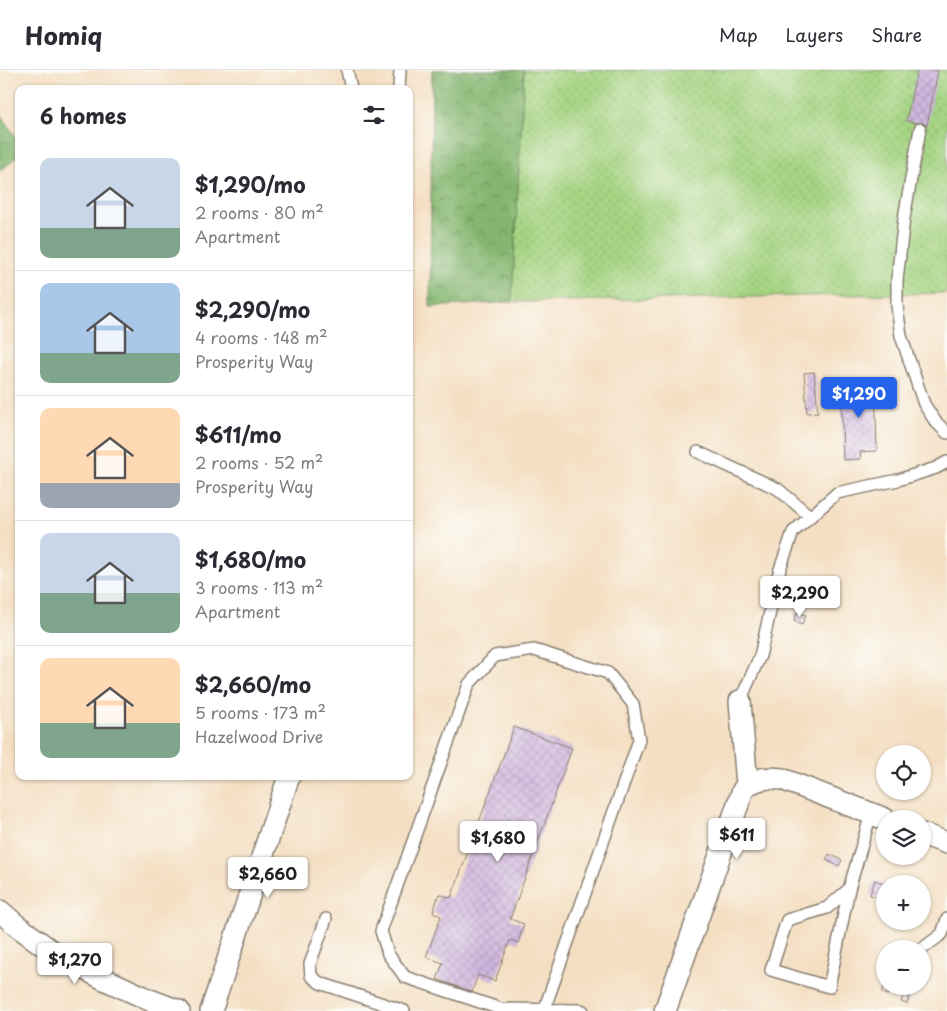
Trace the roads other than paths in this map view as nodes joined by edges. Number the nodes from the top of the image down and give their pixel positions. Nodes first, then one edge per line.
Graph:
1 (347, 70) edge
2 (400, 70) edge
3 (350, 85) edge
4 (399, 85) edge
5 (920, 129) dead end
6 (947, 433) edge
7 (698, 452) dead end
8 (947, 462) edge
9 (810, 516) junction
10 (740, 701) joint
11 (289, 780) edge
12 (747, 785) junction
13 (876, 815) edge
14 (876, 821) edge
15 (931, 837) edge
16 (947, 843) edge
17 (849, 889) junction
18 (0, 910) edge
19 (326, 919) dead end
20 (947, 919) edge
21 (931, 942) edge
22 (544, 1010) junction
23 (179, 1011) edge
24 (211, 1011) edge
25 (404, 1011) edge
26 (583, 1011) edge
27 (665, 1011) edge

1 - 3 lane
2 - 4 lane
5 - 6 lane
7 - 9 lane
8 - 9 lane
9 - 10 lane
10 - 12 street
11 - 24 street
12 - 13 street
12 - 27 street
14 - 17 lane
15 - 16 street
17 - 17 lane
18 - 23 street
19 - 25 lane
20 - 21 lane
22 - 22 lane
22 - 26 lane

